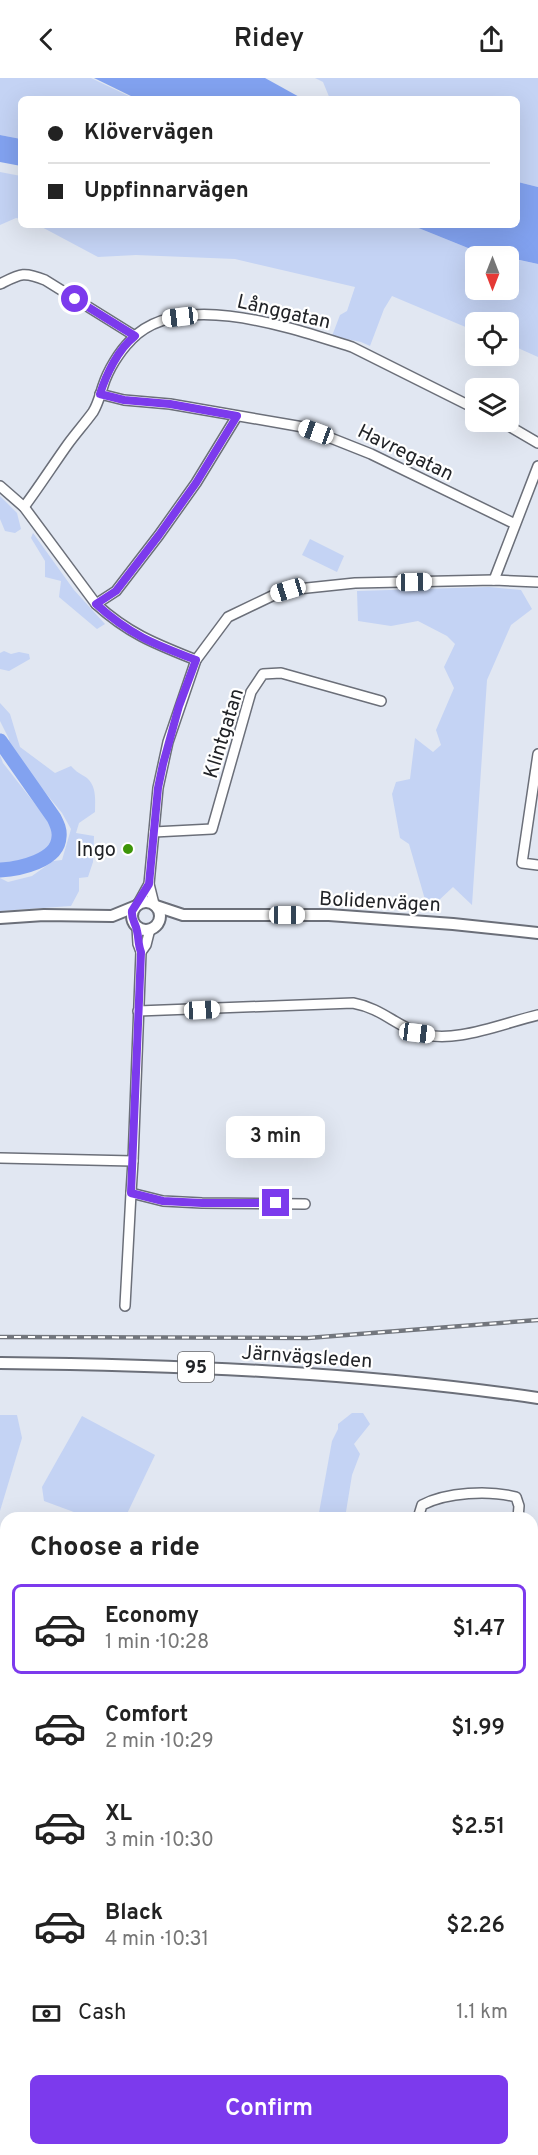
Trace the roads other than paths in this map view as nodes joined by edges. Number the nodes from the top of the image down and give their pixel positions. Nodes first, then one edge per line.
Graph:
1 (0, 284) edge
2 (135, 336) junction
3 (100, 394) junction
4 (465, 403) edge
5 (237, 416) junction
6 (519, 432) edge
7 (538, 443) edge
8 (538, 466) edge
9 (0, 486) edge
10 (24, 507) junction
11 (515, 524) junction
12 (495, 580) junction
13 (538, 582) edge
14 (96, 604) junction
15 (196, 660) junction
16 (381, 701) dead end
17 (538, 754) edge
18 (154, 832) junction
19 (538, 865) edge
20 (149, 884) junction
21 (136, 905) junction
22 (155, 905) junction
23 (183, 915) junction
24 (112, 916) junction
25 (0, 918) edge
26 (136, 926) junction
27 (154, 926) junction
28 (538, 933) edge
29 (141, 952) junction
30 (138, 1011) junction
31 (538, 1015) edge
32 (0, 1158) edge
33 (133, 1161) junction
34 (131, 1193) junction
35 (304, 1204) dead end
36 (125, 1306) dead end
37 (0, 1363) edge
38 (538, 1398) edge
39 (420, 1512) edge
40 (518, 1512) edge

1 - 2 street
2 - 3 street, Långgatan
2 - 4 street, Långgatan
3 - 5 street, Havregatan
3 - 10 street, Långgatan
5 - 11 street, Havregatan
5 - 14 street
6 - 7 street
8 - 11 street
9 - 10 street
10 - 14 street
11 - 12 street
12 - 13 street
12 - 15 street
14 - 15 street
15 - 18 street
16 - 18 street, Klintgatan
17 - 19 street
18 - 20 street
20 - 21 street
20 - 22 street
21 - 22 main road, Bolidenvägen
21 - 24 main road, Bolidenvägen
21 - 26 main road
22 - 23 main road, Bolidenvägen
22 - 27 main road
23 - 27 main road, Bolidenvägen
23 - 28 main road, Bolidenvägen
24 - 25 main road, Bolidenvägen
24 - 26 main road, Bolidenvägen
26 - 27 main road, Bolidenvägen
26 - 29 street
27 - 29 street
29 - 30 street
30 - 31 street
30 - 33 street
32 - 33 street
33 - 34 street
34 - 35 street
34 - 36 street
37 - 38 main road, Järnvägsleden / 95
39 - 40 street

